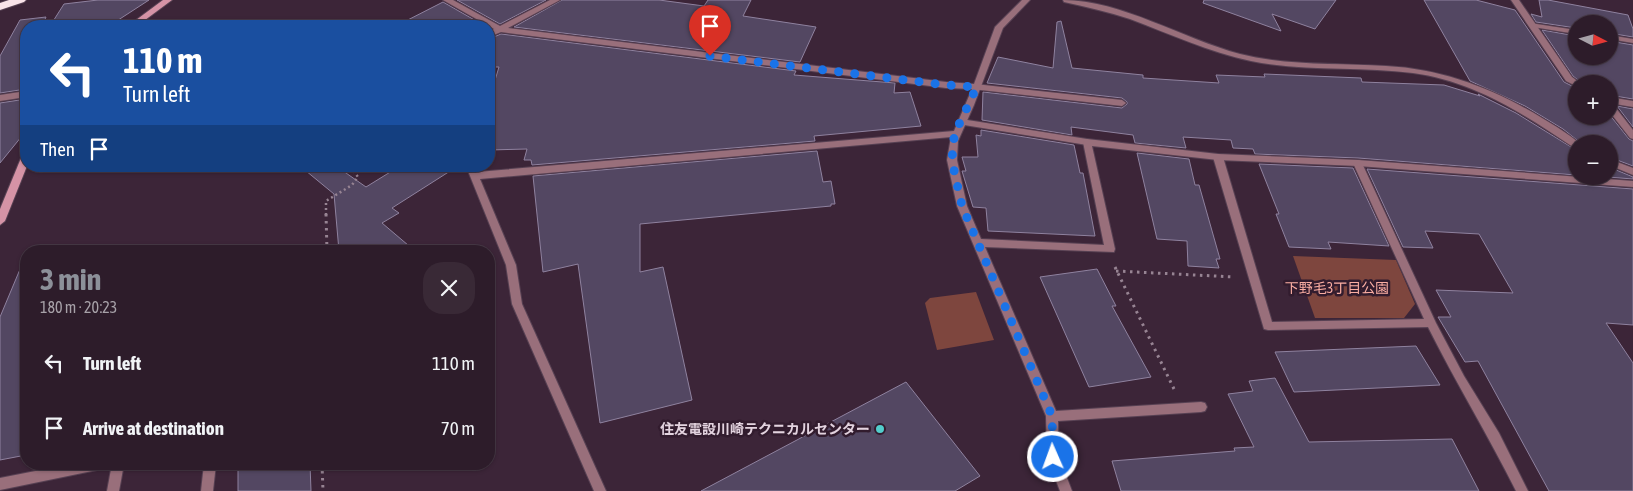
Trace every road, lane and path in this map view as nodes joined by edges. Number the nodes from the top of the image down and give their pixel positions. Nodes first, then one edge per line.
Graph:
1 (20, 0) edge
2 (168, 0) edge
3 (447, 0) edge
4 (556, 0) edge
5 (1026, 0) edge
6 (1066, 0) edge
7 (1516, 0) edge
8 (0, 7) edge
9 (140, 20) edge
10 (484, 20) edge
11 (1533, 25) junction
12 (495, 26) edge
13 (499, 28) junction
14 (495, 31) edge
15 (1568, 31) edge
16 (1618, 38) edge
17 (1633, 41) edge
18 (1568, 78) edge
19 (976, 87) junction
20 (20, 95) edge
21 (0, 98) edge
22 (1618, 102) edge
23 (1122, 103) dead end
24 (1633, 104) edge
25 (1618, 117) edge
26 (962, 122) junction
27 (957, 134) junction
28 (1633, 136) edge
29 (1568, 139) edge
30 (1087, 142) junction
31 (1218, 157) junction
32 (1358, 163) junction
33 (1618, 166) edge
34 (495, 169) edge
35 (20, 172) edge
36 (354, 172) edge
37 (472, 172) edge
38 (1633, 172) edge
39 (1633, 184) edge
40 (0, 221) edge
41 (978, 244) junction
42 (327, 245) edge
43 (1110, 249) junction
44 (1116, 271) junction
45 (1254, 278) junction
46 (1431, 324) junction
47 (1201, 408) dead end
48 (1184, 409) junction
49 (1052, 416) junction
50 (68, 470) edge
51 (117, 470) edge
52 (209, 470) edge
53 (322, 470) edge
54 (0, 484) edge
55 (113, 491) edge
56 (207, 491) edge
57 (323, 491) edge
58 (600, 491) edge
59 (1066, 491) edge
60 (1522, 491) edge

1 - 8 highway
2 - 9 street
3 - 10 street
4 - 13 street
5 - 19 street
6 - 29 street
7 - 11 street
11 - 15 street
11 - 18 street
12 - 13 street
13 - 14 street
13 - 19 street
16 - 17 street
19 - 23 street
19 - 26 street
20 - 21 street
22 - 24 street
25 - 28 street
26 - 27 street
26 - 30 street
27 - 34 street
27 - 41 street
30 - 31 street
30 - 43 street
31 - 32 street
31 - 45 street
32 - 39 street
32 - 46 street
33 - 38 street
35 - 40 street
36 - 42 path
37 - 58 street
41 - 43 street
41 - 49 street
43 - 44 path
44 - 45 path
44 - 48 path
45 - 46 street
46 - 60 street
47 - 48 street
48 - 49 street
49 - 59 street
50 - 54 street
51 - 55 street
52 - 56 street
53 - 57 path

